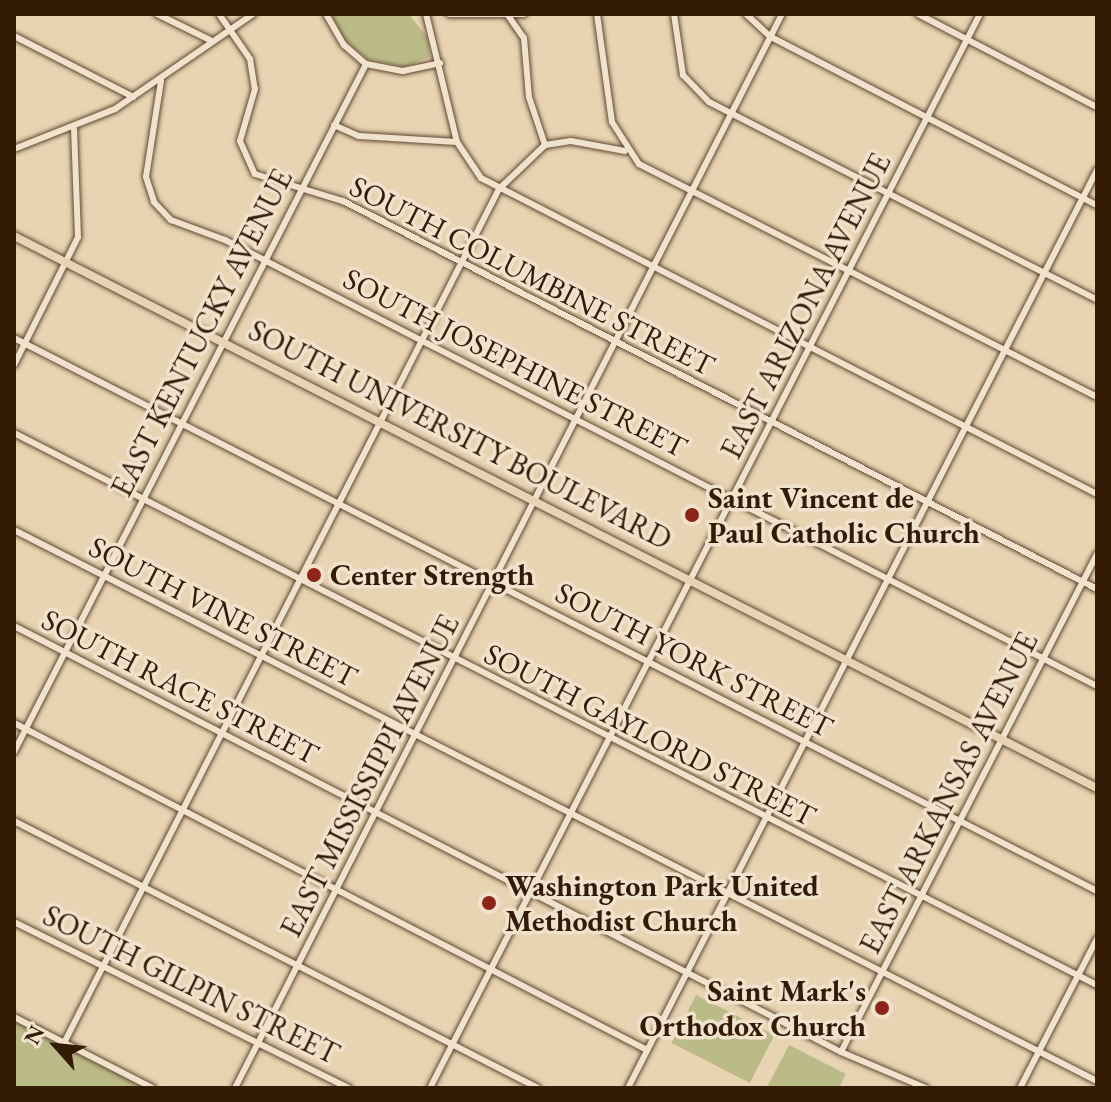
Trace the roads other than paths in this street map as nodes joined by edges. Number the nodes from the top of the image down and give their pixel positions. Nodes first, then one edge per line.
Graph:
1 (157, 14) edge
2 (219, 14) edge
3 (253, 14) edge
4 (326, 14) edge
5 (426, 14) edge
6 (449, 14) edge
7 (524, 14) edge
8 (597, 14) edge
9 (674, 14) edge
10 (746, 14) edge
11 (782, 14) edge
12 (918, 14) edge
13 (980, 14) edge
14 (510, 16) edge
15 (232, 28) junction
16 (14, 36) edge
17 (771, 37) junction
18 (210, 40) junction
19 (967, 40) junction
20 (440, 63) junction
21 (366, 64) junction
22 (161, 81) junction
23 (133, 97) junction
24 (1097, 107) edge
25 (732, 112) junction
26 (928, 117) junction
27 (334, 125) junction
28 (74, 129) junction
29 (457, 142) junction
30 (545, 145) junction
31 (14, 149) edge
32 (625, 151) junction
33 (1097, 170) edge
34 (301, 188) junction
35 (499, 189) junction
36 (692, 192) junction
37 (888, 193) junction
38 (1082, 198) junction
39 (1097, 205) edge
40 (14, 236) edge
41 (264, 260) junction
42 (67, 262) junction
43 (460, 262) junction
44 (654, 268) junction
45 (849, 270) junction
46 (1045, 273) junction
47 (1097, 300) edge
48 (14, 338) edge
49 (421, 340) junction
50 (223, 341) junction
51 (25, 343) junction
52 (615, 343) junction
53 (810, 347) junction
54 (1004, 350) junction
55 (14, 365) edge
56 (1097, 397) edge
57 (576, 419) junction
58 (380, 421) junction
59 (771, 422) junction
60 (181, 423) junction
61 (963, 428) junction
62 (14, 433) edge
63 (1097, 494) edge
64 (142, 498) junction
65 (732, 499) junction
66 (535, 500) junction
67 (926, 500) junction
68 (338, 503) junction
69 (14, 530) edge
70 (1097, 554) edge
71 (103, 575) junction
72 (887, 578) junction
73 (691, 580) junction
74 (299, 581) junction
75 (1083, 581) junction
76 (493, 583) junction
77 (1097, 589) edge
78 (14, 626) edge
79 (64, 653) junction
80 (261, 656) junction
81 (1042, 658) junction
82 (454, 660) junction
83 (845, 660) junction
84 (649, 661) junction
85 (1097, 686) edge
86 (14, 723) edge
87 (26, 729) junction
88 (222, 733) junction
89 (415, 736) junction
90 (609, 739) junction
91 (1002, 739) junction
92 (803, 741) junction
93 (14, 752) edge
94 (1097, 788) edge
95 (182, 812) junction
96 (376, 813) junction
97 (570, 816) junction
98 (764, 818) junction
99 (14, 821) edge
100 (961, 823) junction
101 (144, 886) junction
102 (337, 889) junction
103 (531, 891) junction
104 (1097, 891) edge
105 (724, 896) junction
106 (921, 899) junction
107 (14, 922) edge
108 (1097, 939) edge
109 (104, 965) junction
110 (297, 966) junction
111 (491, 968) junction
112 (686, 972) junction
113 (882, 975) junction
114 (1076, 978) junction
115 (1097, 985) edge
116 (14, 1017) edge
117 (64, 1043) junction
118 (258, 1043) junction
119 (452, 1044) junction
120 (647, 1050) junction
121 (841, 1052) junction
122 (1039, 1052) junction
123 (1097, 1081) edge
124 (153, 1088) edge
125 (235, 1088) edge
126 (349, 1088) edge
127 (430, 1088) edge
128 (538, 1088) edge
129 (628, 1088) edge
130 (926, 1088) edge
131 (1020, 1088) edge

1 - 18 street
2 - 15 street
3 - 15 street
4 - 21 street
5 - 20 street
6 - 14 street
7 - 14 street
8 - 32 street
9 - 25 street
10 - 17 street
11 - 17 street, EAST MISSISSIPPI AVENUE
12 - 19 street
13 - 19 street, EAST ARIZONA AVENUE
14 - 30 street
15 - 18 street
15 - 34 street, SOUTH COLUMBINE STREET
16 - 23 street
17 - 25 street, EAST MISSISSIPPI AVENUE
17 - 26 street
18 - 22 street
19 - 24 street
19 - 26 street, EAST ARIZONA AVENUE
20 - 21 street
20 - 29 street
21 - 27 street, EAST KENTUCKY AVENUE
22 - 23 street
22 - 41 street, SOUTH JOSEPHINE STREET
23 - 28 street
25 - 36 street, EAST MISSISSIPPI AVENUE
25 - 37 street
26 - 37 street, EAST ARIZONA AVENUE
26 - 38 street
27 - 29 street
27 - 34 street, EAST KENTUCKY AVENUE
28 - 31 street
28 - 42 street
29 - 35 street
30 - 32 street
30 - 35 street
32 - 36 street
33 - 38 street
34 - 41 street, EAST KENTUCKY AVENUE
34 - 43 street, SOUTH COLUMBINE STREET
35 - 43 street
35 - 44 street
36 - 44 street, EAST MISSISSIPPI AVENUE
36 - 45 street
37 - 45 street, EAST ARIZONA AVENUE
37 - 46 street
38 - 39 street
38 - 46 street
40 - 42 main road, SOUTH UNIVERSITY BOULEVARD
41 - 49 street, SOUTH JOSEPHINE STREET
41 - 50 street, EAST KENTUCKY AVENUE
42 - 50 main road, SOUTH UNIVERSITY BOULEVARD
42 - 51 street
43 - 49 street
43 - 52 street, SOUTH COLUMBINE STREET
44 - 52 street, EAST MISSISSIPPI AVENUE
44 - 53 street
45 - 53 street, EAST ARIZONA AVENUE
45 - 54 street
46 - 47 street
46 - 54 street
48 - 51 street, SOUTH YORK STREET
49 - 57 street, SOUTH JOSEPHINE STREET
49 - 58 street
50 - 58 main road, SOUTH UNIVERSITY BOULEVARD
50 - 60 street, EAST KENTUCKY AVENUE
51 - 55 street
51 - 60 street, SOUTH YORK STREET
52 - 57 street, EAST MISSISSIPPI AVENUE
52 - 59 street, SOUTH COLUMBINE STREET
53 - 59 street, EAST ARIZONA AVENUE
53 - 61 street
54 - 56 street
54 - 61 street
57 - 65 street, SOUTH JOSEPHINE STREET
57 - 66 street, EAST MISSISSIPPI AVENUE
58 - 66 main road, SOUTH UNIVERSITY BOULEVARD
58 - 68 street
59 - 65 street, EAST ARIZONA AVENUE
59 - 67 street, SOUTH COLUMBINE STREET
60 - 64 street, EAST KENTUCKY AVENUE
60 - 68 street, SOUTH YORK STREET
61 - 63 street
61 - 67 street
62 - 64 street, SOUTH GAYLORD STREET
64 - 71 street, EAST KENTUCKY AVENUE
64 - 74 street, SOUTH GAYLORD STREET
65 - 72 street, SOUTH JOSEPHINE STREET
65 - 73 street, EAST ARIZONA AVENUE
66 - 73 main road, SOUTH UNIVERSITY BOULEVARD
66 - 76 street, EAST MISSISSIPPI AVENUE
67 - 72 street
67 - 75 street, SOUTH COLUMBINE STREET
68 - 74 street
68 - 76 street, SOUTH YORK STREET
69 - 71 street, SOUTH VINE STREET
70 - 75 street, EAST ARKANSAS AVENUE
71 - 79 street, EAST KENTUCKY AVENUE
71 - 80 street, SOUTH VINE STREET
72 - 81 street, SOUTH JOSEPHINE STREET
72 - 83 street
73 - 83 main road, SOUTH UNIVERSITY BOULEVARD
73 - 84 street, EAST ARIZONA AVENUE
74 - 80 street
74 - 82 street, SOUTH GAYLORD STREET
75 - 77 street, SOUTH COLUMBINE STREET
75 - 81 street, EAST ARKANSAS AVENUE
76 - 82 street, EAST MISSISSIPPI AVENUE
76 - 84 street, SOUTH YORK STREET
78 - 79 street, SOUTH RACE STREET
79 - 87 street, EAST KENTUCKY AVENUE
79 - 88 street, SOUTH RACE STREET
80 - 88 street
80 - 89 street, SOUTH VINE STREET
81 - 85 street, SOUTH JOSEPHINE STREET
81 - 91 street, EAST ARKANSAS AVENUE
82 - 89 street, EAST MISSISSIPPI AVENUE
82 - 90 street, SOUTH GAYLORD STREET
83 - 91 main road, SOUTH UNIVERSITY BOULEVARD
83 - 92 street
84 - 90 street, EAST ARIZONA AVENUE
84 - 92 street, SOUTH YORK STREET
86 - 87 street
87 - 93 street, EAST KENTUCKY AVENUE
87 - 95 street
88 - 95 street
88 - 96 street, SOUTH RACE STREET
89 - 96 street, EAST MISSISSIPPI AVENUE
89 - 97 street, SOUTH VINE STREET
90 - 97 street, EAST ARIZONA AVENUE
90 - 98 street, SOUTH GAYLORD STREET
91 - 94 main road, SOUTH UNIVERSITY BOULEVARD
91 - 100 street, EAST ARKANSAS AVENUE
92 - 98 street
92 - 100 street, SOUTH YORK STREET
95 - 101 street
95 - 102 street
96 - 102 street, EAST MISSISSIPPI AVENUE
96 - 103 street, SOUTH RACE STREET
97 - 103 street, EAST ARIZONA AVENUE
97 - 105 street, SOUTH VINE STREET
98 - 105 street
98 - 106 street, SOUTH GAYLORD STREET
99 - 101 street
100 - 104 street, SOUTH YORK STREET
100 - 106 street, EAST ARKANSAS AVENUE
101 - 109 street
101 - 110 street
102 - 110 street, EAST MISSISSIPPI AVENUE
102 - 111 street
103 - 111 street, EAST ARIZONA AVENUE
103 - 112 street, SOUTH RACE STREET
105 - 112 street
105 - 113 street, SOUTH VINE STREET
106 - 113 street, EAST ARKANSAS AVENUE
106 - 114 street, SOUTH GAYLORD STREET
107 - 109 street, SOUTH GILPIN STREET
108 - 114 street
109 - 117 street
109 - 118 street, SOUTH GILPIN STREET
110 - 118 street, EAST MISSISSIPPI AVENUE
110 - 119 street
111 - 119 street, EAST ARIZONA AVENUE
111 - 120 street
112 - 120 street
112 - 121 street, SOUTH RACE STREET
113 - 121 street, EAST ARKANSAS AVENUE
113 - 122 street, SOUTH VINE STREET
114 - 115 street, SOUTH GAYLORD STREET
114 - 122 street
116 - 117 street
117 - 124 street
118 - 125 street, EAST MISSISSIPPI AVENUE
118 - 126 street, SOUTH GILPIN STREET
119 - 127 street, EAST ARIZONA AVENUE
119 - 128 street
120 - 129 street
121 - 130 street, SOUTH RACE STREET
122 - 123 street, SOUTH VINE STREET
122 - 131 street

